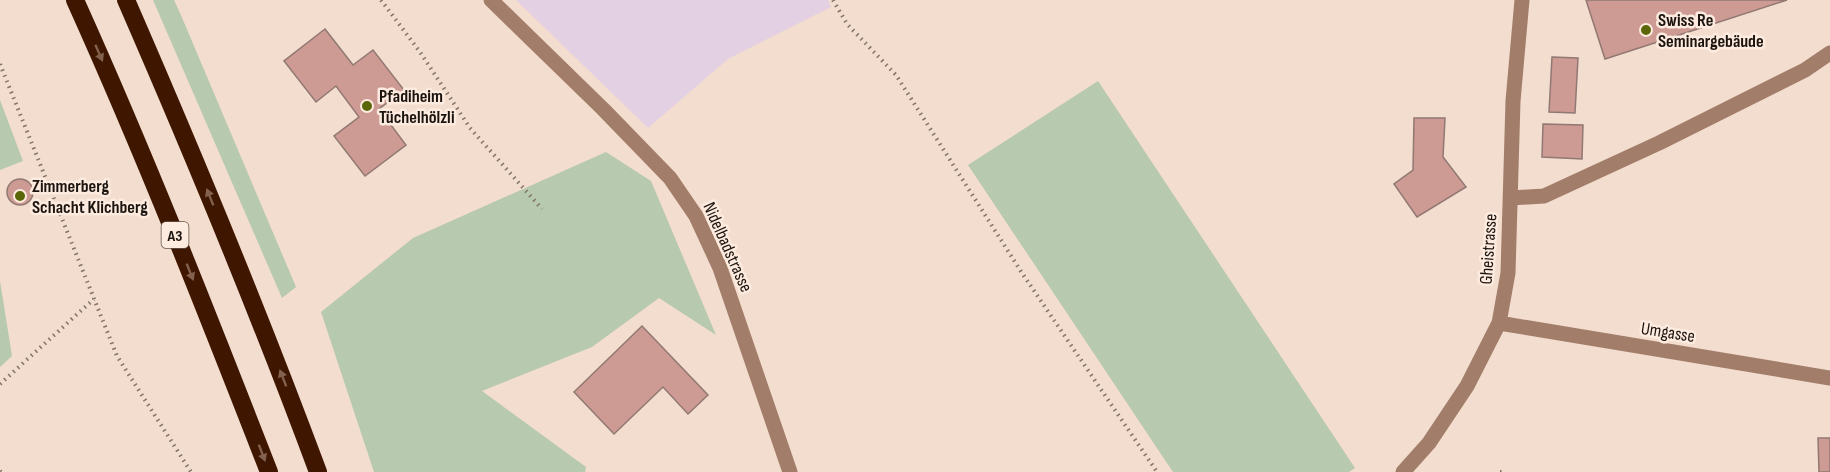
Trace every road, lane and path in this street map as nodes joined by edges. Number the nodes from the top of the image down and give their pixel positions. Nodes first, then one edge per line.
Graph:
1 (75, 0) edge
2 (126, 0) edge
3 (381, 0) edge
4 (492, 0) edge
5 (833, 0) edge
6 (1522, 0) edge
7 (1830, 53) edge
8 (0, 64) edge
9 (1511, 198) junction
10 (542, 209) dead end
11 (93, 299) junction
12 (1499, 323) junction
13 (1830, 378) edge
14 (0, 384) edge
15 (191, 472) edge
16 (269, 472) edge
17 (318, 472) edge
18 (790, 472) edge
19 (1157, 472) edge
20 (1404, 472) edge
21 (1500, 472) edge
22 (1505, 472) edge

1 -> 16 highway, A3
17 -> 2 highway
3 - 10 path
4 - 18 street, Nidelbadstrasse
5 - 19 path
6 - 9 street, Gheistrasse
7 - 9 street
8 - 11 path
9 - 12 street, Gheistrasse
11 - 14 path
11 - 15 path
12 - 13 street, Umgasse
12 - 20 street, Gheistrasse
21 - 22 path

